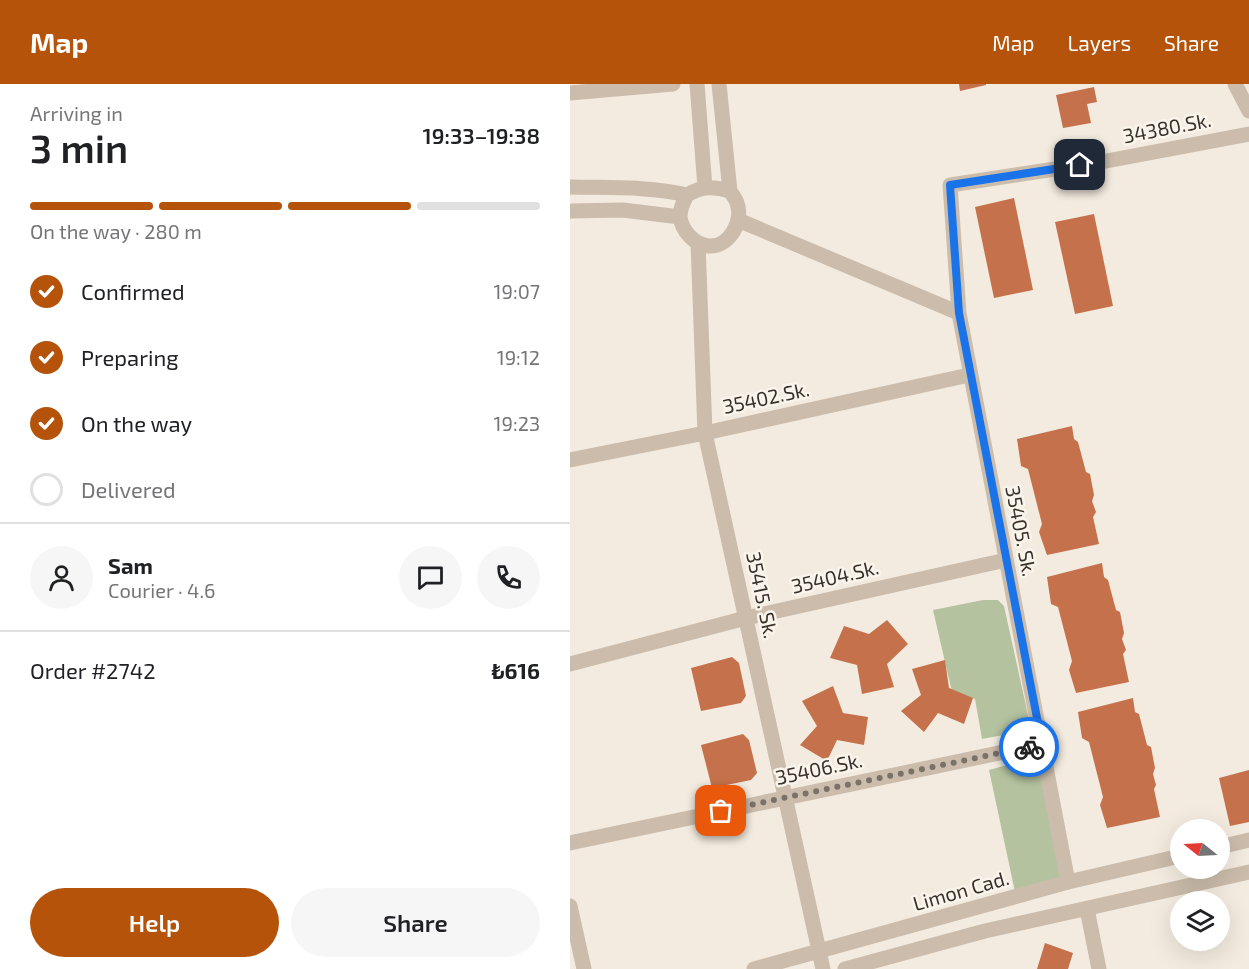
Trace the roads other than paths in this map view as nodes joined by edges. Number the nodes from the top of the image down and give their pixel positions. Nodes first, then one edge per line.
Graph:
1 (673, 84) edge
2 (698, 84) edge
3 (719, 84) edge
4 (1235, 84) edge
5 (570, 93) edge
6 (1249, 111) edge
7 (1249, 134) edge
8 (950, 185) joint
9 (570, 187) edge
10 (705, 188) junction
11 (730, 191) junction
12 (687, 195) junction
13 (570, 211) edge
14 (680, 217) junction
15 (738, 219) junction
16 (698, 243) junction
17 (959, 313) junction
18 (969, 375) junction
19 (705, 433) junction
20 (570, 460) edge
21 (1006, 560) junction
22 (746, 618) junction
23 (570, 664) edge
24 (1042, 744) junction
25 (785, 797) junction
26 (1249, 840) edge
27 (570, 843) edge
28 (1230, 845) edge
29 (1170, 858) edge
30 (1249, 872) edge
31 (1068, 882) junction
32 (570, 906) edge
33 (1087, 909) junction
34 (820, 952) junction
35 (584, 969) edge
36 (754, 969) edge
37 (823, 969) edge
38 (845, 969) edge
39 (1099, 969) edge

1 - 5 street
2 - 10 street
3 - 11 street
4 - 6 street
7 - 8 street, 34380.Sk.
8 - 17 street, 35405. Sk.
9 - 12 street
10 - 11 street
10 - 12 street
11 - 15 street
12 - 14 street
13 - 14 street
14 - 16 street
15 - 16 street
15 - 17 street
16 - 19 street, 35415. Sk.
17 - 18 street, 35405. Sk.
18 - 19 street, 35402.Sk.
18 - 21 street, 35405. Sk.
19 - 20 street, 35402.Sk.
19 - 22 street, 35415. Sk.
21 - 22 street, 35404.Sk.
21 - 24 street, 35405. Sk.
22 - 23 street, 35404.Sk.
22 - 25 street, 35415. Sk.
24 - 25 street, 35406.Sk.
24 - 31 street, 35405. Sk.
25 - 27 street, 35406.Sk.
25 - 34 street, 35415. Sk.
26 - 28 street
29 - 31 street, Limon Cad.
30 - 33 street
31 - 34 street, Limon Cad.
32 - 35 street
33 - 38 street
33 - 39 street
34 - 36 street, Limon Cad.
34 - 37 street, 35415. Sk.

